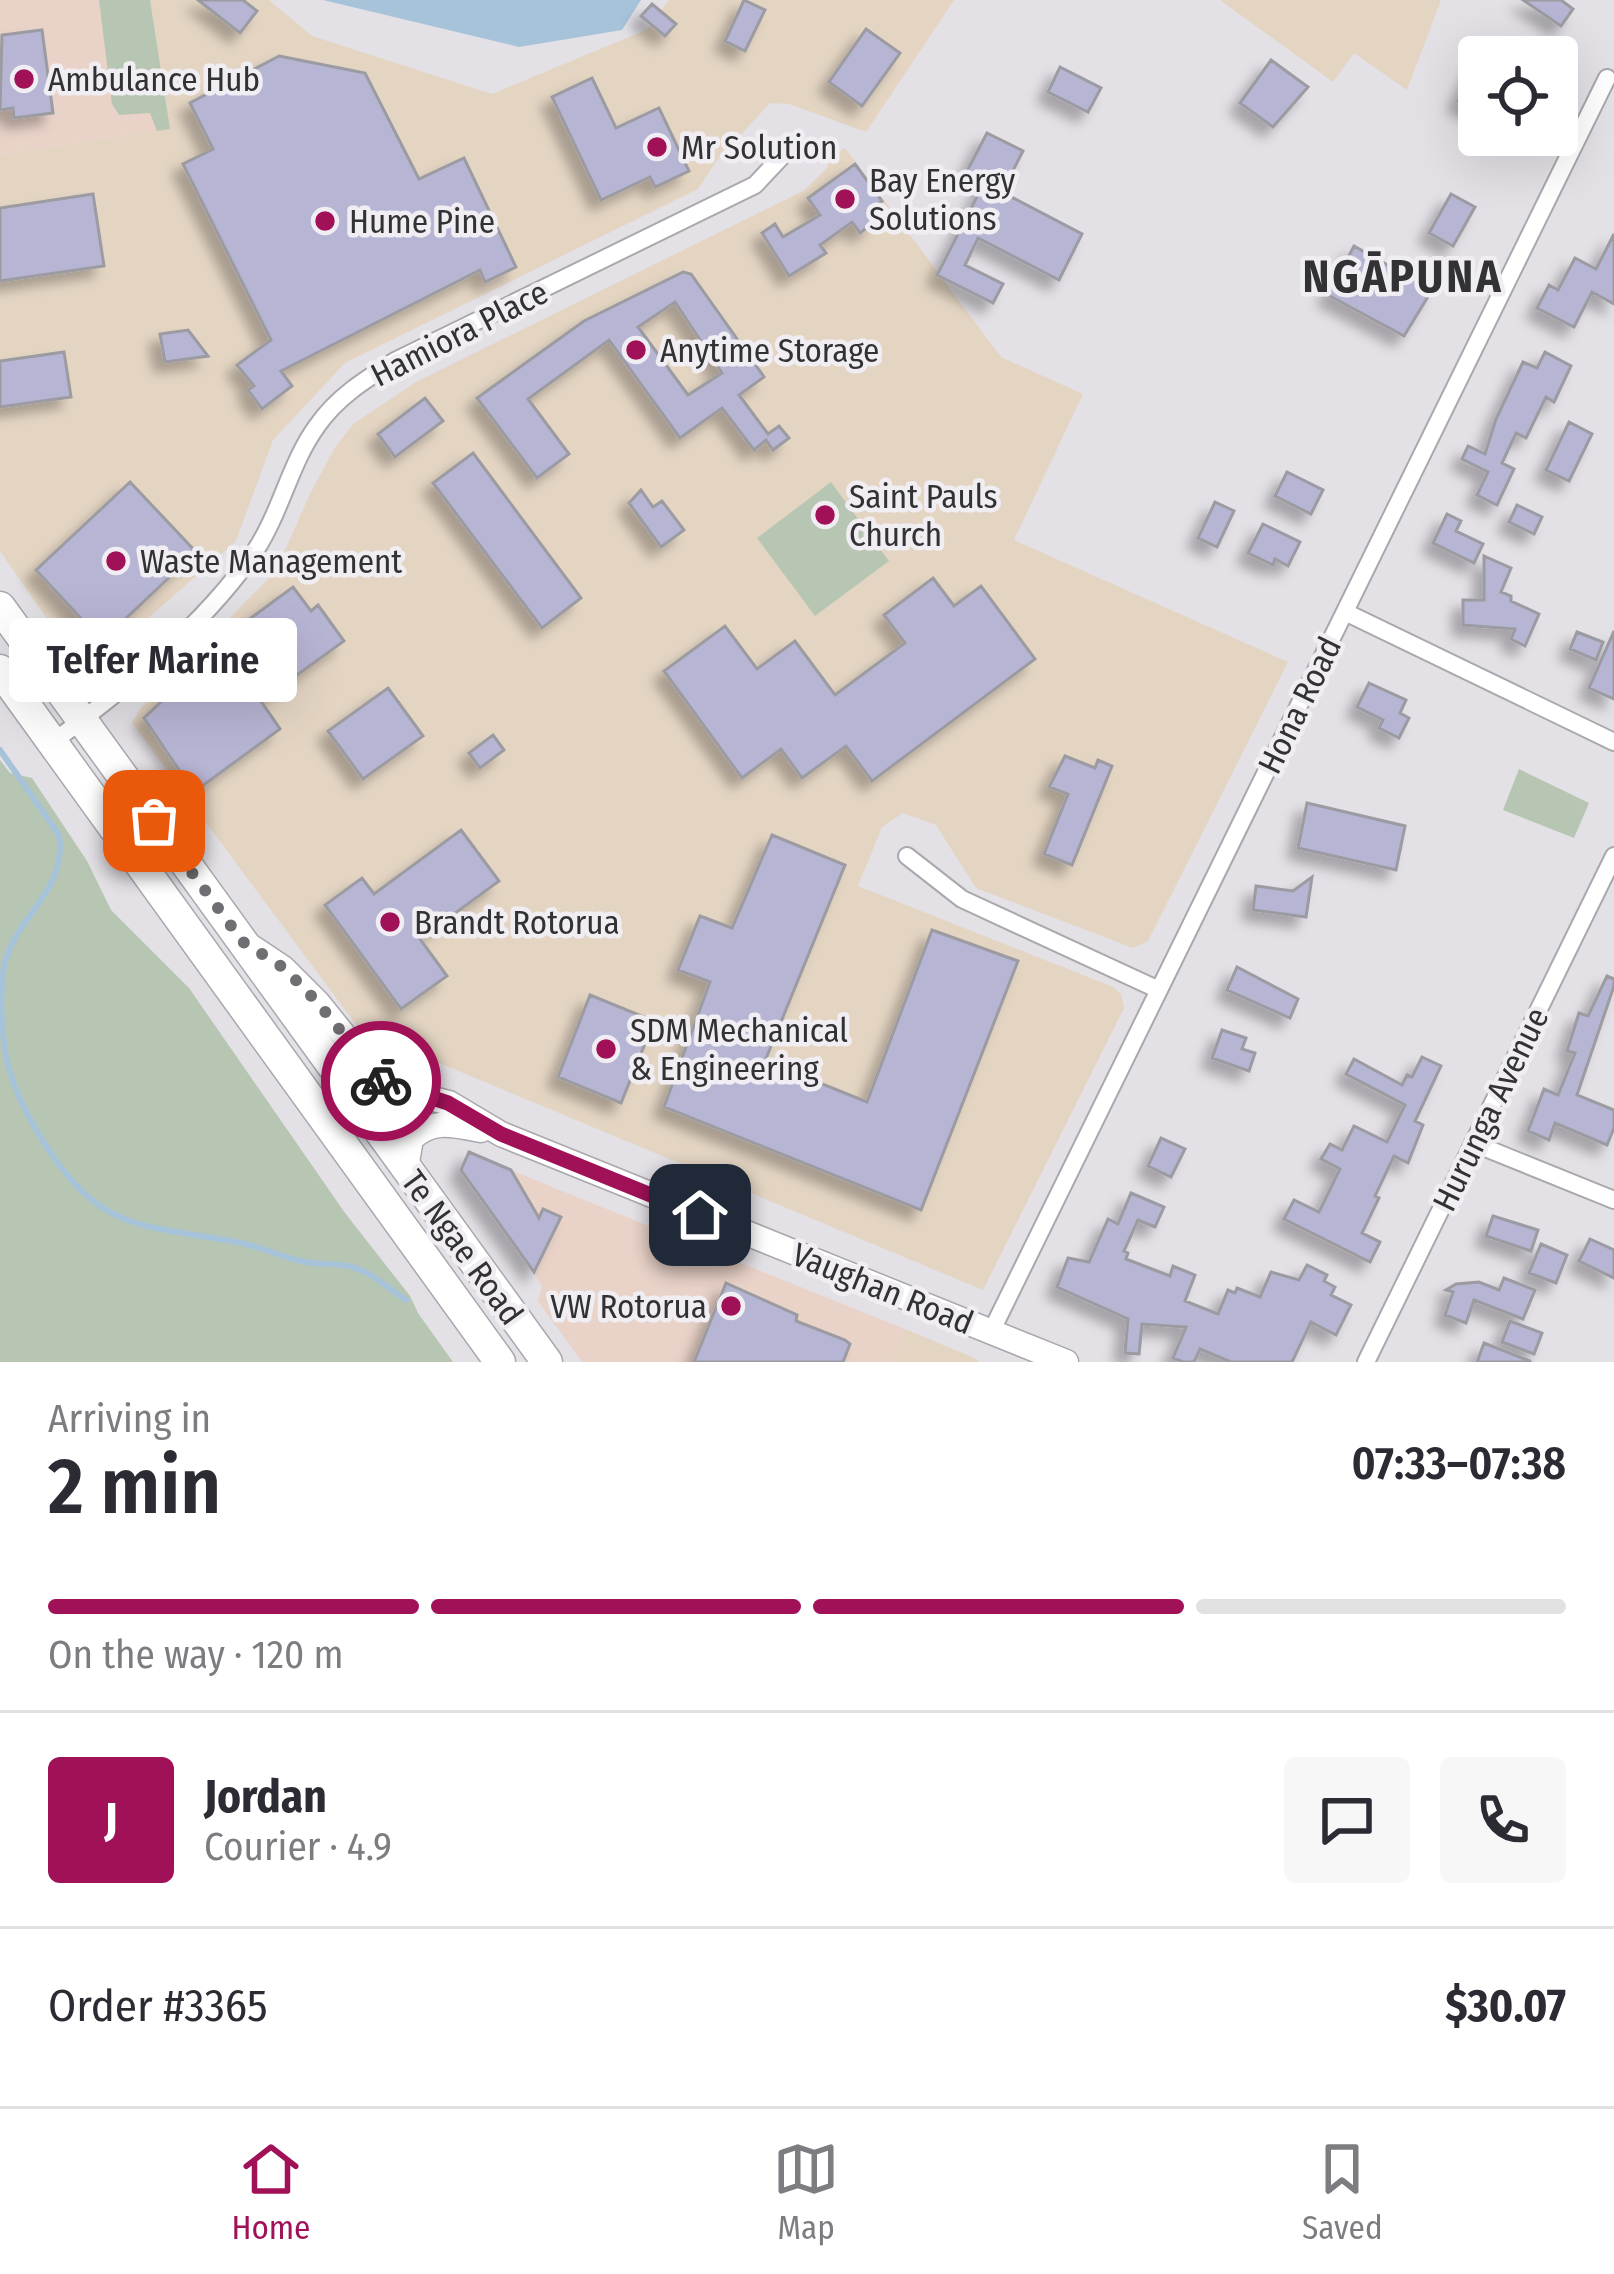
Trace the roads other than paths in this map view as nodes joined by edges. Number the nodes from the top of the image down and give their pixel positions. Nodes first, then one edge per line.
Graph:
1 (1607, 78) dead end
2 (785, 153) dead end
3 (0, 607) edge
4 (1345, 612) junction
5 (0, 670) edge
6 (82, 720) junction
7 (53, 742) junction
8 (1614, 742) edge
9 (907, 856) dead end
10 (1614, 856) edge
11 (243, 942) junction
12 (1159, 990) junction
13 (501, 1134) junction
14 (1473, 1142) junction
15 (406, 1168) junction
16 (1614, 1200) edge
17 (991, 1332) junction
18 (500, 1362) edge
19 (547, 1362) edge
20 (1066, 1362) edge
21 (1366, 1362) edge

1 - 4 street, Hona Road
2 - 6 street, Hamiora Place
3 - 6 highway, Te Ngae Road
4 - 8 street
4 - 12 street, Hona Road
5 - 7 highway, Te Ngae Road
6 - 7 street, Hamiora Place
6 - 11 highway, Te Ngae Road
7 - 18 highway, Te Ngae Road
9 - 12 street
10 - 14 street, Hurunga Avenue
11 - 13 street, Vaughan Road
11 - 15 highway, Te Ngae Road
12 - 17 street, Hona Road
13 - 15 street, Vaughan Road
13 - 17 street, Vaughan Road
14 - 16 street
14 - 21 street, Hurunga Avenue
15 - 19 highway, Te Ngae Road
17 - 20 street, Vaughan Road

